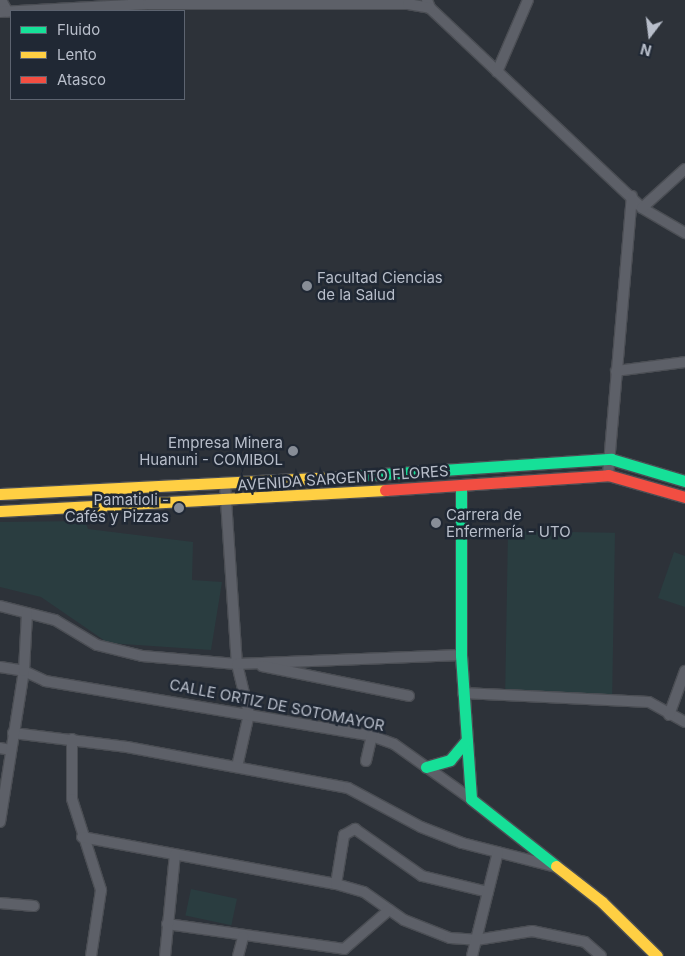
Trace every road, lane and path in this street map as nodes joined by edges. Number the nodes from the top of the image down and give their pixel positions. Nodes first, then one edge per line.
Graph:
1 (1, 0) edge
2 (528, 0) edge
3 (148, 2) edge
4 (428, 4) edge
5 (19, 10) edge
6 (3, 11) edge
7 (497, 72) junction
8 (685, 169) edge
9 (632, 196) junction
10 (642, 208) junction
11 (685, 233) edge
12 (685, 362) edge
13 (616, 371) junction
14 (611, 459) junction
15 (424, 473) junction
16 (608, 475) junction
17 (685, 481) edge
18 (461, 485) junction
19 (225, 486) junction
20 (425, 488) junction
21 (0, 494) edge
22 (685, 497) edge
23 (226, 501) junction
24 (0, 511) edge
25 (0, 606) edge
26 (27, 613) junction
27 (461, 655) junction
28 (237, 664) junction
29 (256, 664) junction
30 (0, 667) edge
31 (24, 670) junction
32 (685, 671) edge
33 (682, 691) edge
34 (463, 694) junction
35 (409, 696) dead end
36 (249, 714) junction
37 (669, 715) junction
38 (685, 722) edge
39 (12, 734) junction
40 (372, 736) junction
41 (72, 739) junction
42 (467, 740) junction
43 (5, 749) edge
44 (366, 761) dead end
45 (237, 767) junction
46 (426, 767) junction
47 (471, 799) junction
48 (0, 822) edge
49 (82, 837) junction
50 (498, 852) junction
51 (175, 854) junction
52 (556, 867) junction
53 (336, 884) junction
54 (488, 892) junction
55 (0, 903) edge
56 (34, 906) dead end
57 (389, 910) junction
58 (167, 924) junction
59 (243, 937) junction
60 (476, 940) junction
61 (91, 956) edge
62 (165, 956) edge
63 (238, 956) edge
64 (472, 956) edge
65 (601, 956) edge
66 (658, 956) edge

1 - 6 street
2 - 7 street
3 - 4 street
3 - 5 street
4 - 7 street
7 - 9 street
8 - 10 street
9 - 10 street
9 - 13 street
10 - 11 street
12 - 13 street
13 - 14 street
14 - 15 street, AVENIDA SARGENTO FLORES
14 - 16 street
14 - 17 street, AVENIDA SARGENTO FLORES
15 - 19 street, AVENIDA SARGENTO FLORES
15 - 20 street
16 - 18 street, AVENIDA SARGENTO FLORES
16 - 22 street, AVENIDA SARGENTO FLORES
18 - 20 street, AVENIDA SARGENTO FLORES
18 - 27 street
19 - 21 street, AVENIDA SARGENTO FLORES
19 - 23 street
20 - 23 street, AVENIDA SARGENTO FLORES
23 - 24 street, AVENIDA SARGENTO FLORES
23 - 28 street
25 - 26 street
26 - 28 street
26 - 31 street
27 - 29 street
27 - 34 street
28 - 29 street
28 - 36 street
29 - 35 street
30 - 31 street, CALLE ORTIZ DE SOTOMAYOR
31 - 36 street, CALLE ORTIZ DE SOTOMAYOR
31 - 39 street
32 - 33 street
33 - 37 street
34 - 37 street
34 - 42 street
36 - 40 street, CALLE ORTIZ DE SOTOMAYOR
36 - 45 street
37 - 38 street
39 - 41 street
39 - 43 street
40 - 44 street
40 - 46 street, CALLE ORTIZ DE SOTOMAYOR
41 - 45 street
41 - 49 street
42 - 46 street
42 - 47 street
43 - 48 street
45 - 50 street
46 - 47 street, CALLE ORTIZ DE SOTOMAYOR
47 - 52 street, CALLE ORTIZ DE SOTOMAYOR
49 - 51 street
49 - 61 street
50 - 52 street
50 - 54 street
51 - 53 street
51 - 58 street
52 - 66 street, CALLE ORTIZ DE SOTOMAYOR
53 - 54 street
53 - 57 street
54 - 60 street
55 - 56 street
57 - 59 street
57 - 60 street
58 - 59 street
58 - 62 street
59 - 63 street
60 - 64 street
60 - 65 street

